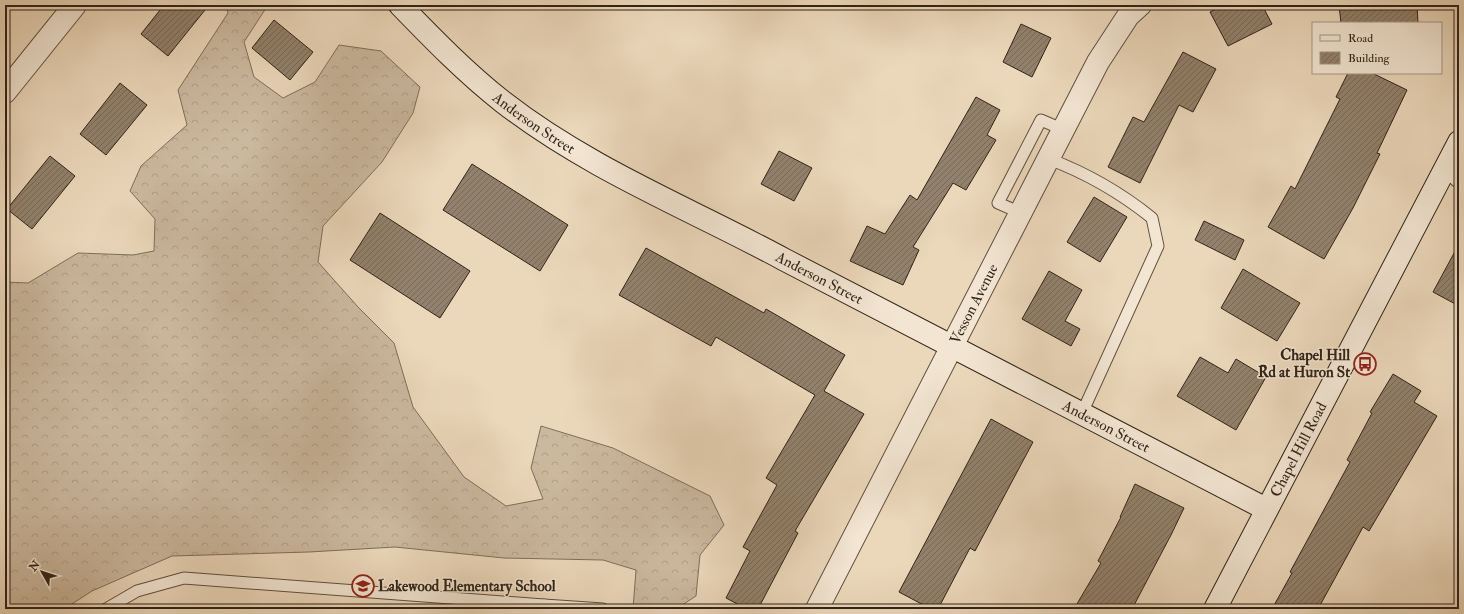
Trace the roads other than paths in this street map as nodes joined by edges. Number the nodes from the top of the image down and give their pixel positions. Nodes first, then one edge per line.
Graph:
1 (75, 5) edge
2 (400, 5) edge
3 (1140, 5) edge
4 (5, 92) edge
5 (1064, 130) junction
6 (1459, 142) edge
7 (1049, 159) junction
8 (1454, 170) edge
9 (1021, 213) junction
10 (951, 348) junction
11 (1082, 413) junction
12 (1266, 509) junction
13 (544, 607) edge
14 (106, 609) edge
15 (603, 609) edge
16 (817, 609) edge
17 (1215, 609) edge

1 - 4 street
2 - 10 street, Anderson Street
3 - 5 street, Vesson Avenue
5 - 7 street, Vesson Avenue
5 - 9 lane
6 - 8 street, Chapel Hill Road
7 - 9 street, Vesson Avenue
7 - 11 lane
8 - 12 street, Chapel Hill Road
9 - 10 street, Vesson Avenue
10 - 11 street, Anderson Street
10 - 16 street, Vesson Avenue
11 - 12 street, Anderson Street
12 - 17 street, Chapel Hill Road
13 - 14 lane
13 - 15 lane

